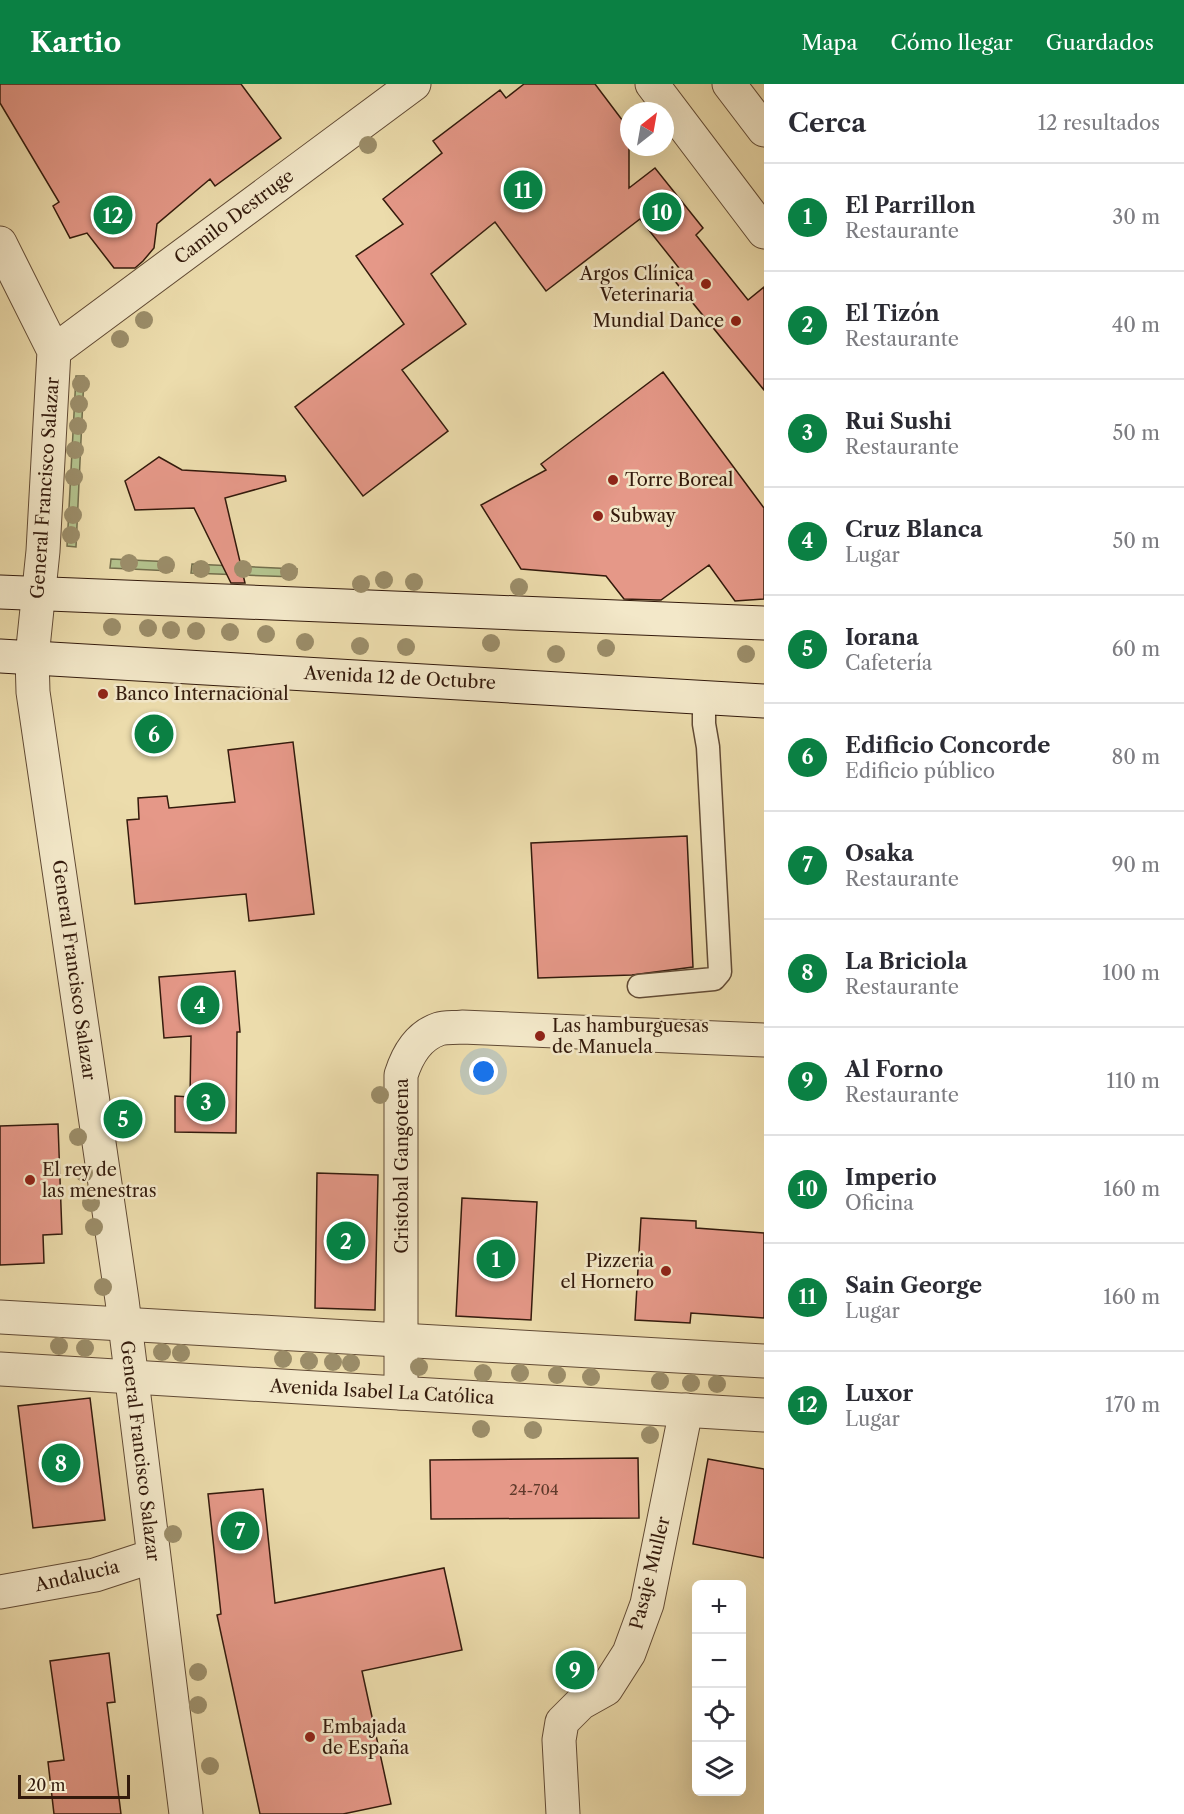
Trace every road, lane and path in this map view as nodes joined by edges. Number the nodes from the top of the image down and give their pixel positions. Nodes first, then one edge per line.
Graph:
1 (414, 84) edge
2 (652, 84) edge
3 (729, 84) edge
4 (764, 130) edge
5 (764, 232) edge
6 (0, 243) edge
7 (54, 351) junction
8 (0, 592) edge
9 (39, 593) junction
10 (764, 623) edge
11 (16, 656) edge
12 (704, 696) junction
13 (764, 701) edge
14 (639, 986) dead end
15 (764, 1040) edge
16 (0, 1317) edge
17 (124, 1323) junction
18 (402, 1338) junction
19 (764, 1360) edge
20 (0, 1370) edge
21 (130, 1377) junction
22 (401, 1393) junction
23 (686, 1410) junction
24 (764, 1415) edge
25 (153, 1556) junction
26 (0, 1592) edge
27 (186, 1814) edge
28 (563, 1814) edge

1 - 7 street, Camilo Destruge
2 - 5 street
3 - 4 street
6 - 7 street, General Francisco Salazar
7 - 9 street, General Francisco Salazar
8 - 9 street
9 - 10 street
9 - 11 street, General Francisco Salazar
11 - 12 street, Avenida 12 de Octubre
11 - 17 street, General Francisco Salazar
12 - 13 street, Avenida 12 de Octubre
12 - 14 lane
15 - 18 street, Cristobal Gangotena
16 - 17 street
17 - 18 street
17 - 21 street, General Francisco Salazar
18 - 19 street
18 - 22 street, Cristobal Gangotena
20 - 21 street, Avenida Isabel La Católica
21 - 22 street, Avenida Isabel La Católica
21 - 25 street, General Francisco Salazar
22 - 23 street, Avenida Isabel La Católica
23 - 24 street, Avenida Isabel La Católica
23 - 28 street, Pasaje Muller
25 - 26 street, Andalucia
25 - 27 street, General Francisco Salazar

